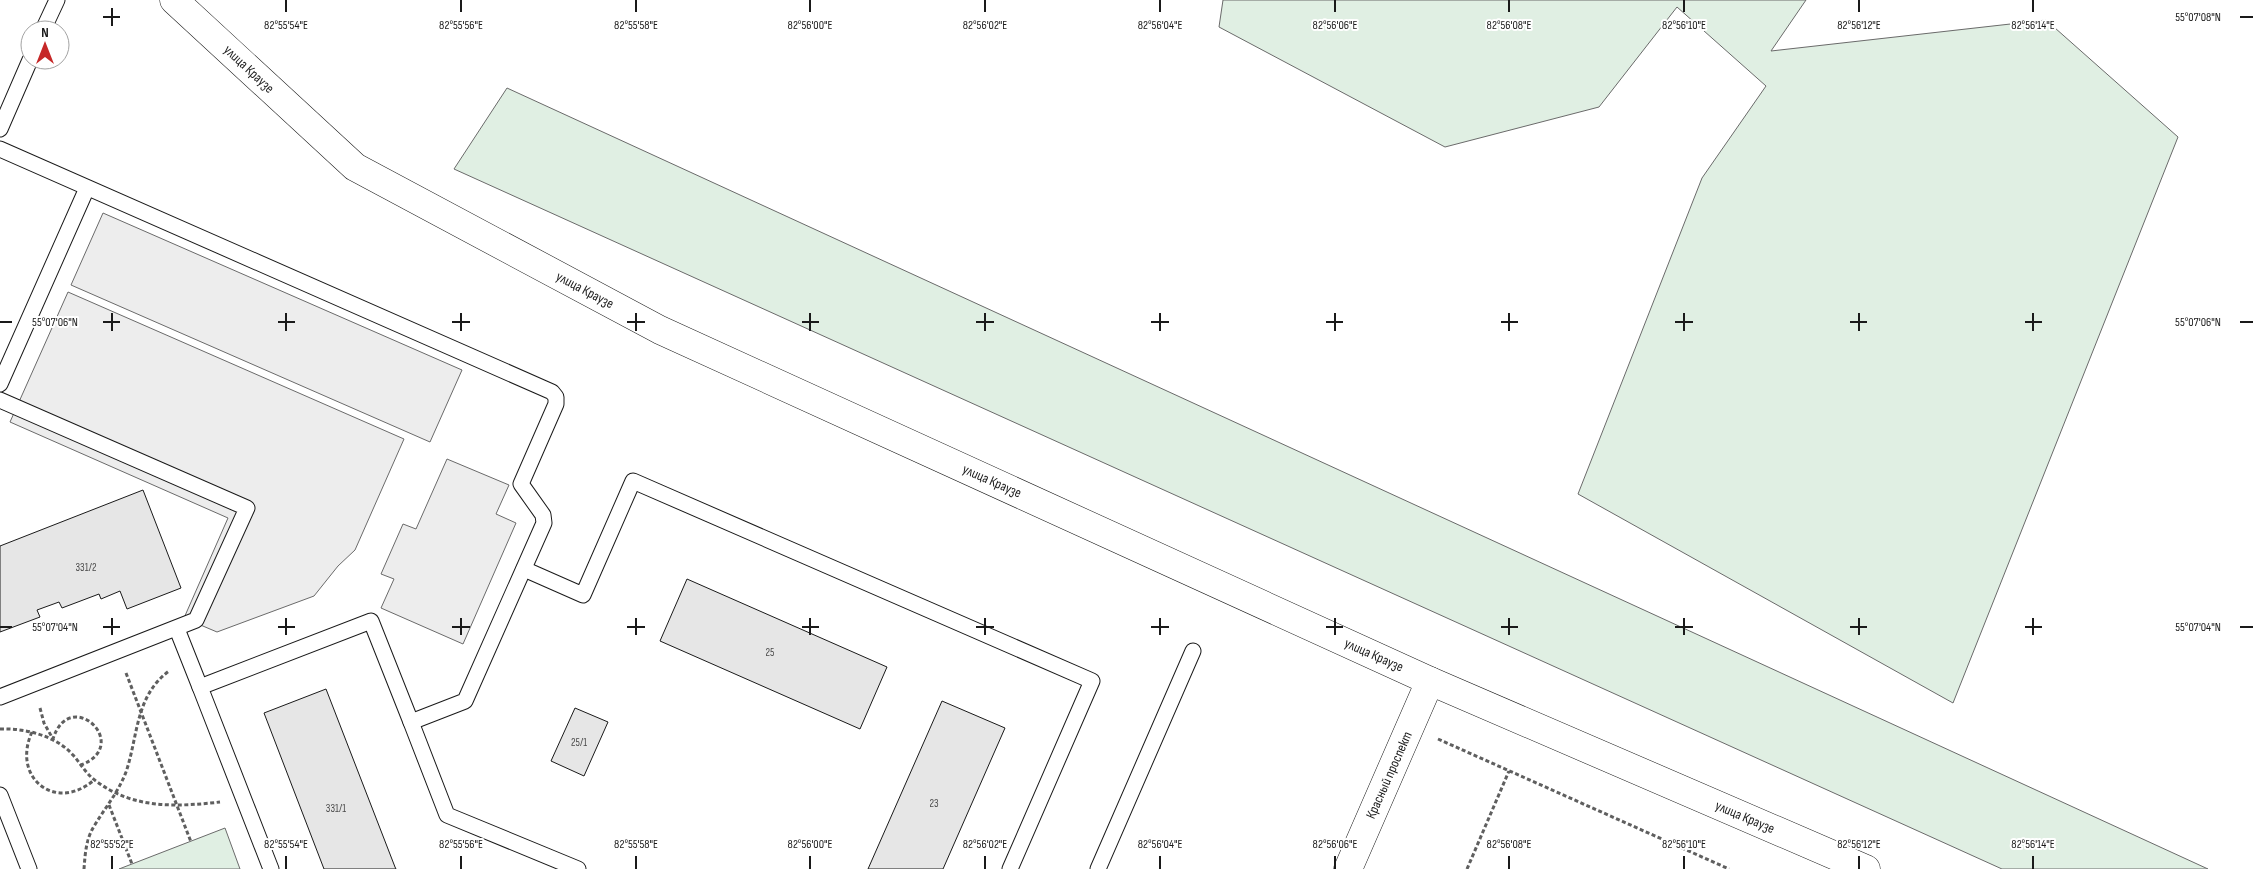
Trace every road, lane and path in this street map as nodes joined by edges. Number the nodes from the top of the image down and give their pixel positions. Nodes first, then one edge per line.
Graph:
1 (57, 0) edge
2 (174, 0) edge
3 (48, 20) edge
4 (26, 70) edge
5 (0, 129) edge
6 (0, 148) edge
7 (86, 188) junction
8 (0, 384) edge
9 (0, 400) edge
10 (524, 569) junction
11 (177, 629) junction
12 (1193, 651) dead end
13 (117, 652) junction
14 (188, 657) junction
15 (1430, 681) junction
16 (38, 682) junction
17 (200, 687) junction
18 (0, 697) edge
19 (141, 713) junction
20 (411, 722) junction
21 (1410, 726) junction
22 (0, 729) edge
23 (32, 732) junction
24 (53, 739) junction
25 (81, 765) junction
26 (1509, 771) junction
27 (94, 780) junction
28 (117, 793) junction
29 (0, 796) edge
30 (243, 797) junction
31 (109, 805) junction
32 (177, 806) junction
33 (191, 842) dead end
34 (132, 864) dead end
35 (29, 869) edge
36 (84, 869) edge
37 (271, 869) edge
38 (578, 869) edge
39 (1010, 869) edge
40 (1098, 869) edge
41 (1348, 869) edge
42 (1467, 869) edge
43 (1729, 869) edge
44 (1866, 869) edge

1 - 3 lane
2 - 15 main road, улица Краузе
4 - 5 lane
6 - 7 lane
7 - 8 lane
7 - 10 lane
9 - 11 lane
10 - 20 lane
10 - 39 lane
11 - 13 lane
11 - 14 lane
12 - 40 lane
13 - 16 lane
13 - 19 path
14 - 17 lane
14 - 19 path
15 - 21 main road, Красный проспект
15 - 44 main road, улица Краузе
16 - 18 lane
16 - 24 path
17 - 20 lane
17 - 30 lane
19 - 28 path
19 - 32 path
20 - 38 lane
21 - 26 path
21 - 41 main road, Красный проспект
22 - 23 path
23 - 24 path
23 - 27 path
24 - 25 path
24 - 25 path
25 - 27 path
26 - 42 path
26 - 43 path
27 - 28 path
28 - 31 path
28 - 32 path
29 - 35 lane
30 - 32 path
30 - 37 lane
31 - 34 path
31 - 36 path
32 - 33 path

